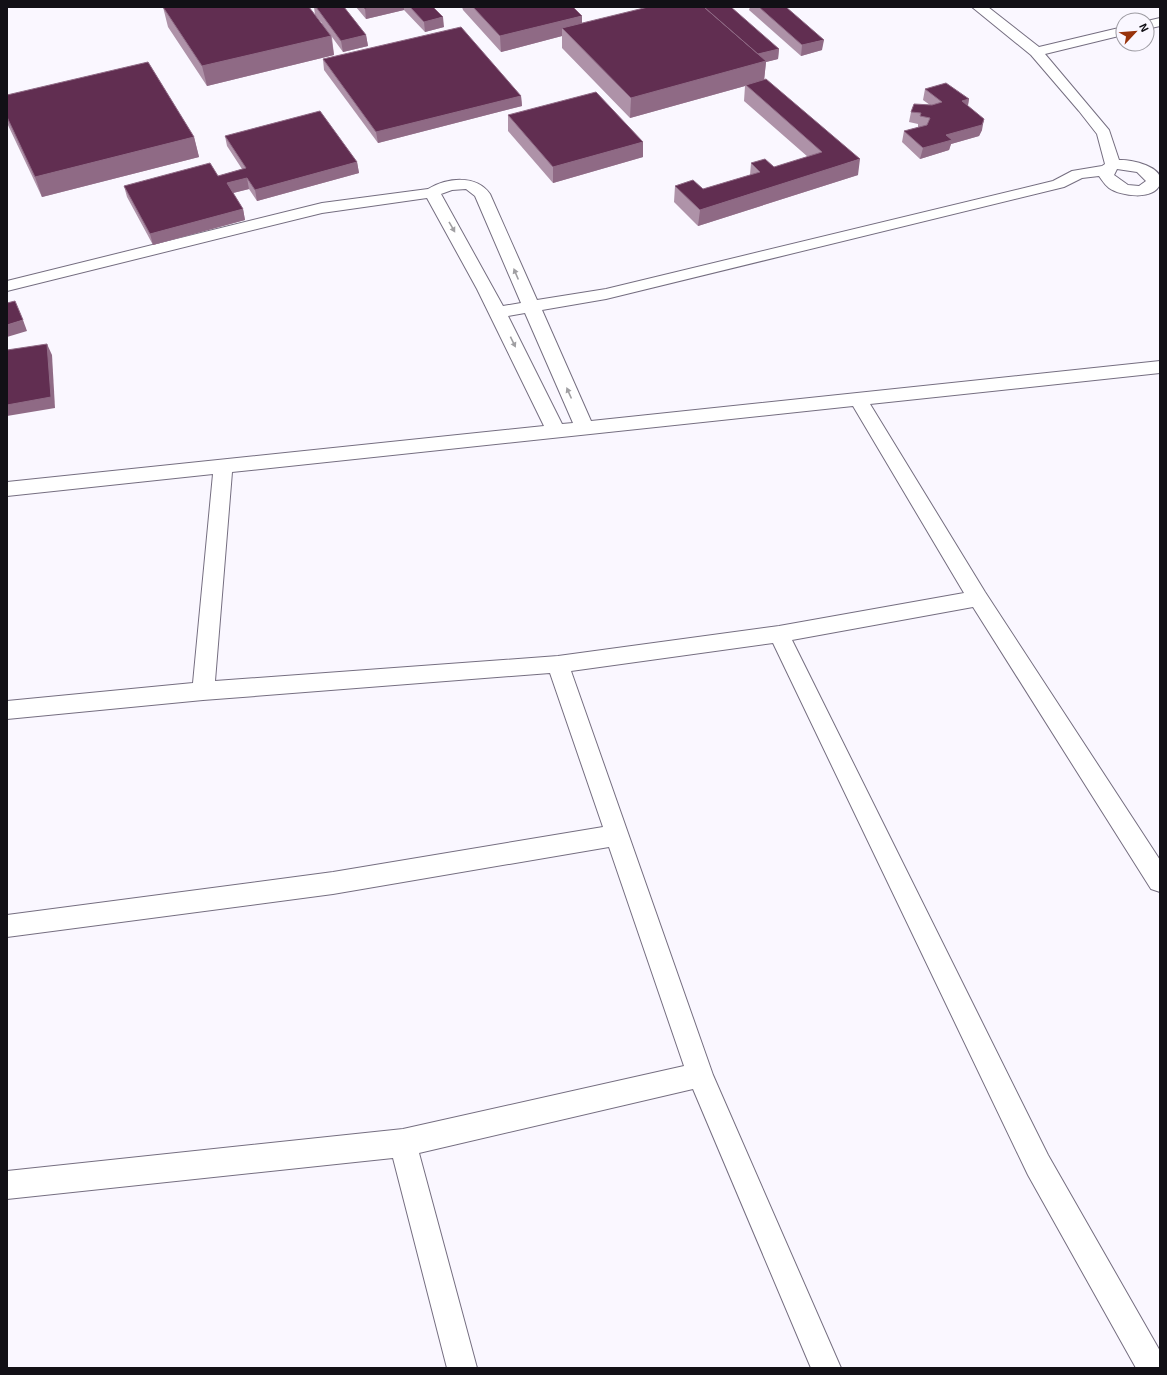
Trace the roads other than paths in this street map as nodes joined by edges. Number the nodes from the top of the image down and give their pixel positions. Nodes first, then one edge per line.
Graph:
1 (979, 7) edge
2 (1115, 33) edge
3 (1036, 52) junction
4 (1104, 133) junction
5 (1110, 168) junction
6 (1151, 175) edge
7 (1058, 184) junction
8 (1121, 187) junction
9 (432, 194) junction
10 (1160, 196) edge
11 (7, 286) edge
12 (531, 308) junction
13 (498, 312) junction
14 (1160, 367) edge
15 (858, 399) junction
16 (585, 429) junction
17 (557, 432) junction
18 (222, 466) junction
19 (7, 489) edge
20 (978, 598) junction
21 (779, 634) junction
22 (558, 664) junction
23 (203, 691) junction
24 (7, 710) edge
25 (617, 835) junction
26 (1160, 881) edge
27 (7, 926) edge
28 (700, 1075) junction
29 (403, 1143) junction
30 (7, 1185) edge
31 (462, 1368) edge
32 (826, 1368) edge
33 (1153, 1368) edge

1 - 3 street
2 - 3 street
3 - 4 street
4 - 5 street
4 - 6 street
5 - 6 street
5 - 7 street
5 - 8 street
6 - 8 street
7 - 8 street
7 - 12 street
8 - 10 street
9 - 11 street
12 -> 9 street
9 -> 13 street
12 - 13 street
16 -> 12 street
13 -> 17 street
14 - 15 street
15 - 16 street
15 - 20 street
16 - 17 street
17 - 18 street
18 - 19 street
18 - 23 street
20 - 21 street
20 - 26 street
21 - 22 street
21 - 33 street
22 - 23 street
22 - 25 street
23 - 24 street
25 - 27 street
25 - 28 street
28 - 29 street
28 - 32 street
29 - 30 street
29 - 31 street

